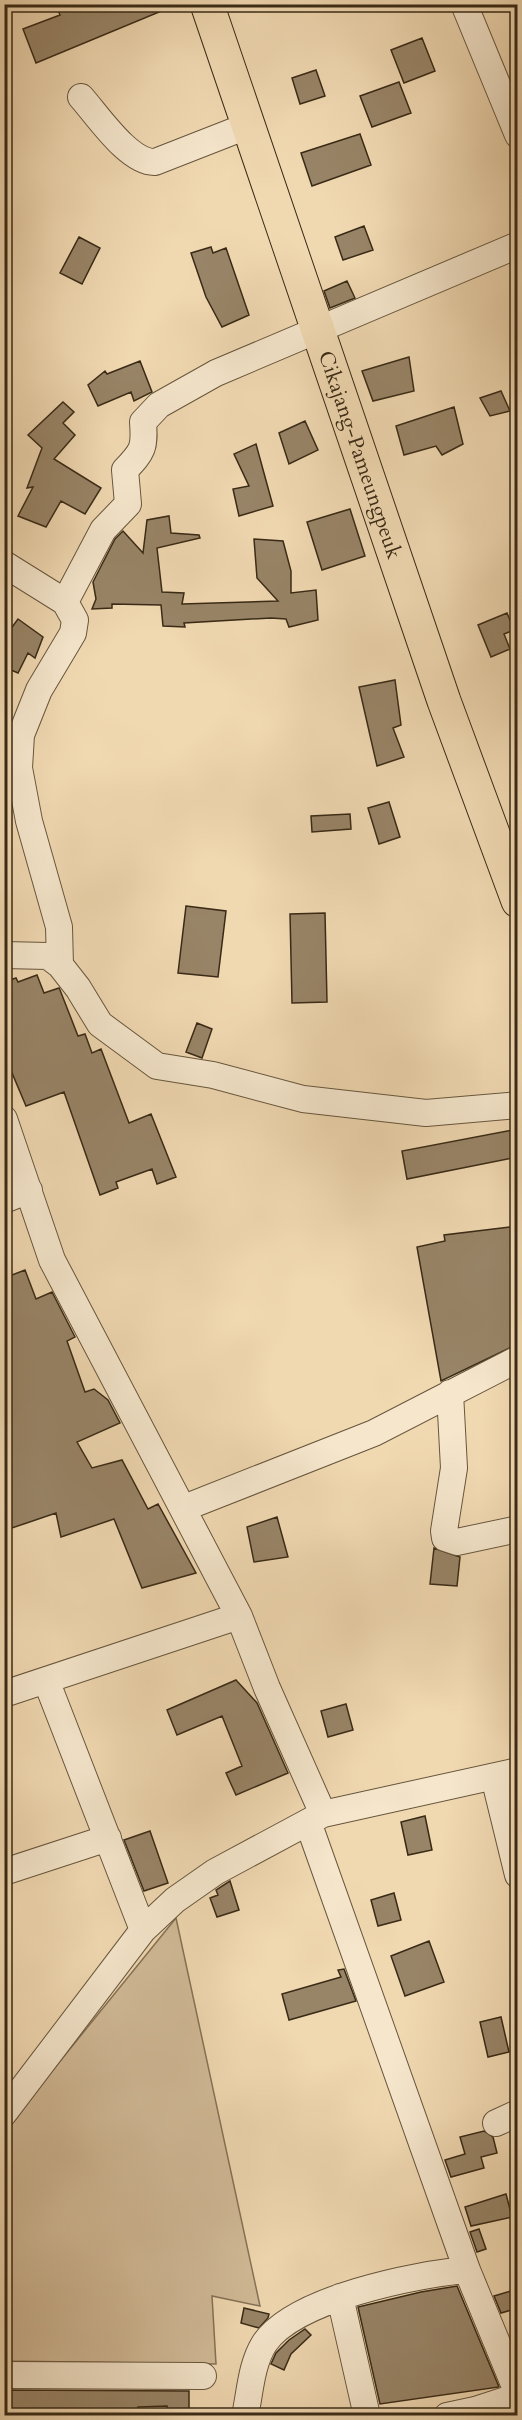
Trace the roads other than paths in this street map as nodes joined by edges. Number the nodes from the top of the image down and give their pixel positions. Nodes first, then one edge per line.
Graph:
1 (207, 4) edge
2 (464, 4) edge
3 (81, 97) dead end
4 (247, 126) junction
5 (518, 135) edge
6 (518, 245) edge
7 (316, 332) junction
8 (4, 564) edge
9 (65, 602) junction
10 (518, 901) edge
11 (4, 955) edge
12 (60, 965) junction
13 (518, 1105) edge
14 (4, 1119) edge
15 (28, 1190) junction
16 (4, 1200) edge
17 (518, 1359) edge
18 (450, 1393) junction
19 (184, 1508) junction
20 (518, 1529) edge
21 (239, 1616) junction
22 (46, 1680) junction
23 (4, 1694) edge
24 (506, 1774) edge
25 (315, 1818) junction
26 (108, 1838) junction
27 (4, 1872) edge
28 (518, 1875) edge
29 (143, 1930) junction
30 (4, 2113) edge
31 (467, 2270) junction
32 (340, 2297) junction
33 (4, 2375) edge
34 (203, 2376) dead end
35 (518, 2395) edge
36 (245, 2415) edge
37 (368, 2415) edge
38 (447, 2415) edge

1 - 4 main road, Cikajang-Pameungpeuk
2 - 5 street
3 - 4 street
4 - 7 main road, Cikajang-Pameungpeuk
6 - 7 street
7 - 9 street
7 - 10 main road, Cikajang-Pameungpeuk
8 - 9 street
9 - 12 street
11 - 12 street
12 - 13 street
14 - 15 street
15 - 16 street
15 - 19 street
17 - 18 street
18 - 19 street
18 - 20 street
19 - 21 street
21 - 22 street
21 - 25 street
22 - 23 street
22 - 26 street
24 - 25 street
24 - 28 street
25 - 29 street
25 - 31 street
26 - 27 street
26 - 29 street
29 - 30 street
31 - 32 street
31 - 35 street
32 - 36 street
32 - 37 street
33 - 34 street
35 - 38 street

